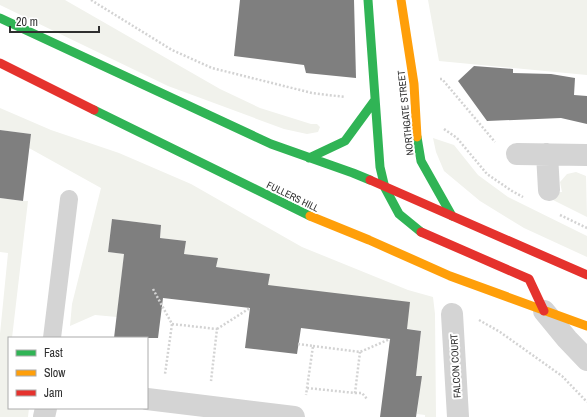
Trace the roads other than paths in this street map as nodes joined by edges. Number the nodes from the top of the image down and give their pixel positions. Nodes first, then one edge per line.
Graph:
1 (368, 0) edge
2 (401, 0) edge
3 (0, 18) edge
4 (0, 63) edge
5 (375, 100) junction
6 (508, 151) road end
7 (547, 154) junction
8 (587, 155) edge
9 (309, 158) junction
10 (385, 188) junction
11 (549, 190) dead end
12 (69, 199) dead end
13 (452, 216) junction
14 (587, 275) edge
15 (544, 311) junction
16 (462, 315) road end
17 (587, 326) edge
18 (52, 337) edge
19 (587, 360) edge
20 (154, 400) edge
21 (300, 410) edge
22 (458, 417) edge

1 - 5 main road
2 - 13 main road, NORTHGATE STREET
3 - 9 main road
4 - 15 main road, FULLERS HILL
5 - 9 main road
5 - 10 main road
6 - 7 street
7 - 8 street
7 - 11 street
9 - 10 main road
10 - 13 main road
10 - 15 main road
12 - 18 lane
13 - 14 main road
15 - 17 main road, FULLERS HILL
15 - 19 street
16 - 22 street, FALCON COURT
20 - 21 street

